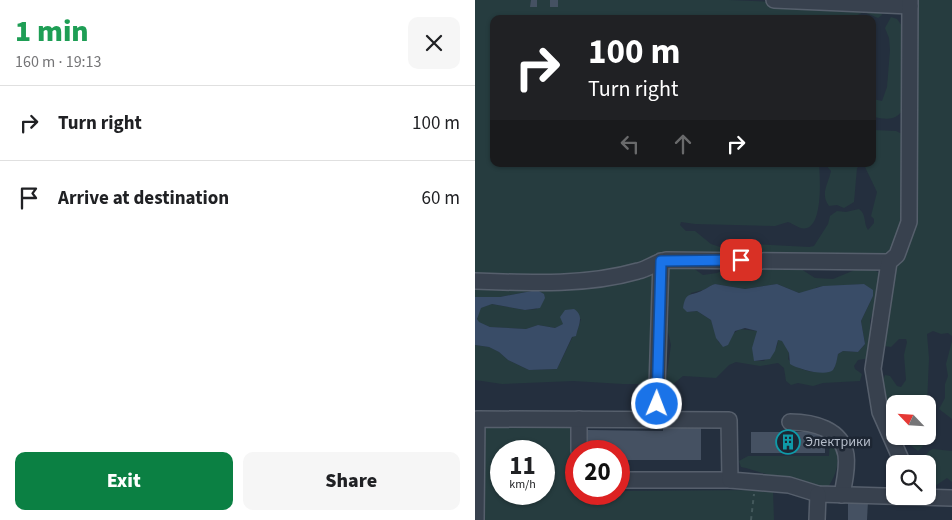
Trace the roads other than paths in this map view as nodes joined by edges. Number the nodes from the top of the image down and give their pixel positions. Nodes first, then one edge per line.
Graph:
1 (774, 0) edge
2 (910, 3) edge
3 (661, 261) junction
4 (889, 262) junction
5 (475, 282) edge
6 (657, 418) junction
7 (579, 419) junction
8 (790, 422) dead end
9 (579, 440) edge
10 (899, 455) edge
11 (630, 480) edge
12 (730, 480) junction
13 (818, 494) junction
14 (843, 495) junction
15 (886, 496) edge
16 (936, 498) edge
17 (952, 498) edge
18 (476, 520) edge
19 (817, 520) edge

1 - 2 lane
2 - 4 lane
3 - 4 lane
3 - 5 lane
3 - 6 lane
4 - 10 lane
6 - 7 lane
6 - 12 lane
7 - 9 lane
7 - 18 lane
8 - 14 lane
11 - 12 lane
12 - 13 lane
13 - 14 lane
13 - 19 lane
14 - 15 lane
16 - 17 lane

